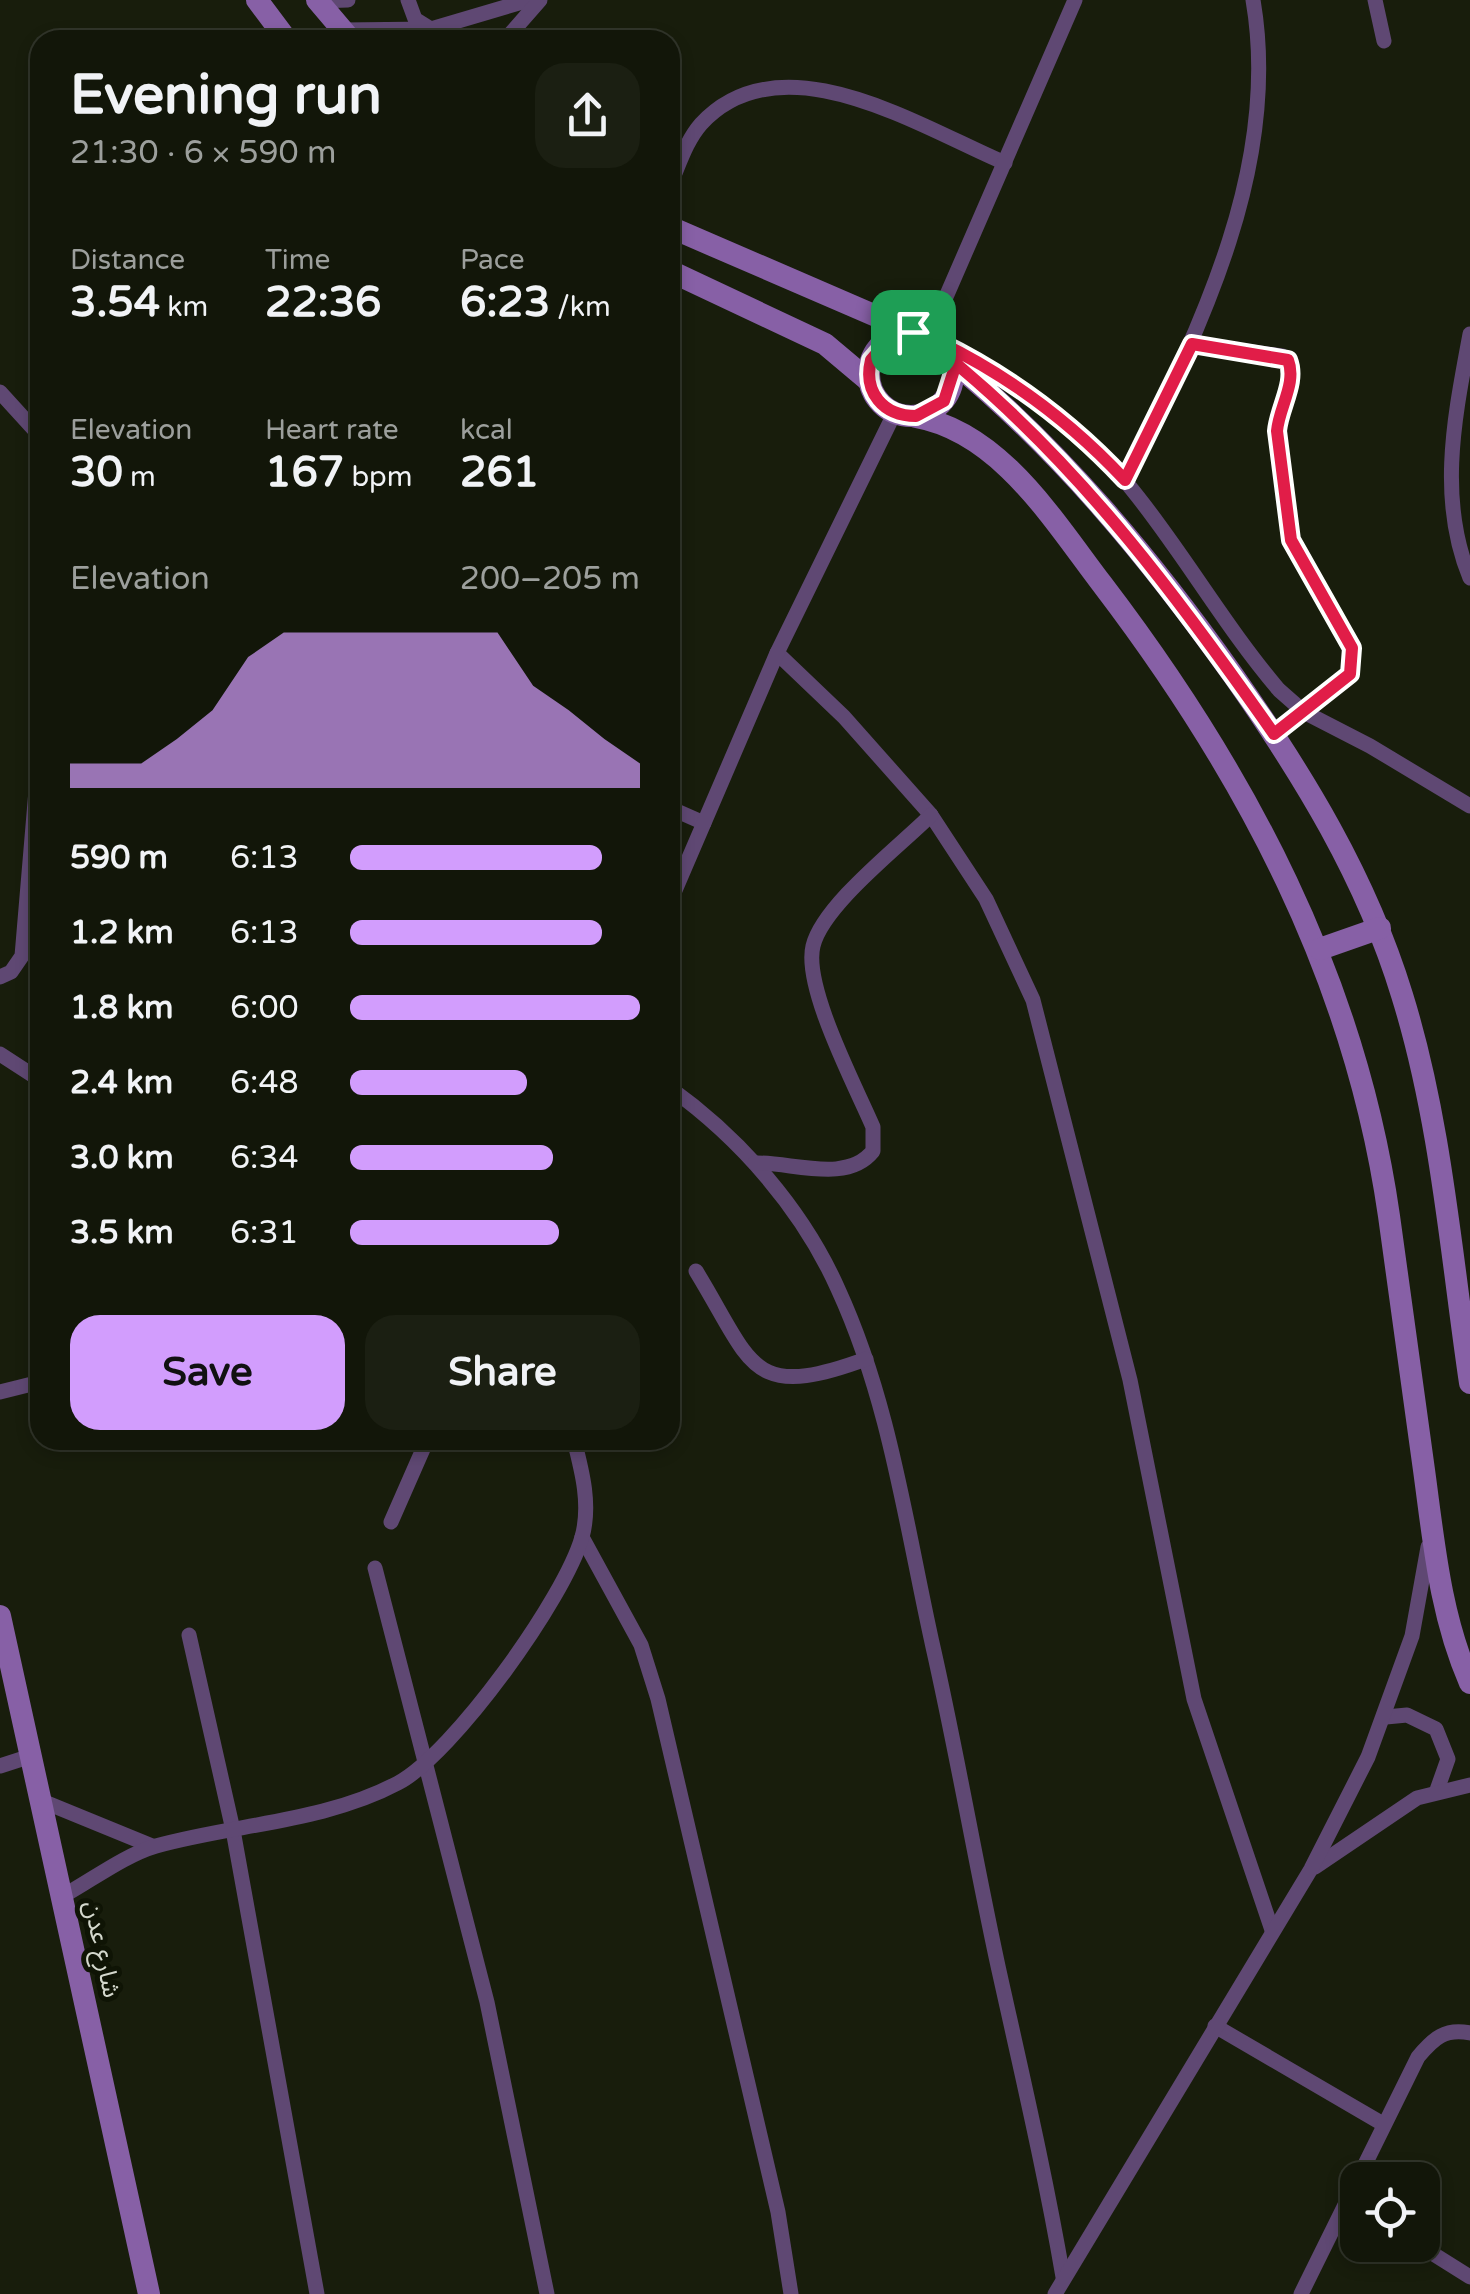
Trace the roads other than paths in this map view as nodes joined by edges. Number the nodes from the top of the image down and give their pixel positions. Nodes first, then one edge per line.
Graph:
1 (256, 0) edge
2 (317, 0) edge
3 (348, 0) edge
4 (408, 0) edge
5 (530, 0) edge
6 (540, 0) edge
7 (1075, 0) edge
8 (1254, 0) edge
9 (1376, 0) edge
10 (430, 29) junction
11 (279, 30) edge
12 (343, 30) edge
13 (416, 30) edge
14 (514, 30) edge
15 (1384, 41) dead end
16 (680, 163) edge
17 (1005, 163) junction
18 (680, 231) edge
19 (680, 277) edge
20 (1470, 334) edge
21 (933, 342) junction
22 (1192, 344) junction
23 (869, 381) junction
24 (0, 392) edge
25 (905, 415) junction
26 (30, 425) edge
27 (1125, 480) junction
28 (1470, 578) edge
29 (777, 653) junction
30 (1304, 712) junction
31 (1274, 734) junction
32 (1470, 806) edge
33 (680, 812) edge
34 (931, 816) junction
35 (704, 822) junction
36 (30, 862) edge
37 (680, 878) edge
38 (1380, 928) junction
39 (1320, 949) junction
40 (0, 977) edge
41 (0, 1054) edge
42 (30, 1074) edge
43 (680, 1097) edge
44 (755, 1163) junction
45 (696, 1271) dead end
46 (866, 1359) junction
47 (1470, 1383) edge
48 (30, 1384) edge
49 (0, 1392) edge
50 (422, 1450) edge
51 (577, 1450) edge
52 (1430, 1517) junction
53 (392, 1522) dead end
54 (582, 1537) junction
55 (374, 1568) dead end
56 (0, 1616) edge
57 (189, 1636) dead end
58 (1470, 1683) edge
59 (1386, 1717) junction
60 (31, 1756) junction
61 (0, 1766) edge
62 (423, 1767) junction
63 (1470, 1784) edge
64 (1438, 1790) junction
65 (42, 1800) junction
66 (232, 1830) junction
67 (152, 1846) junction
68 (1312, 1869) junction
69 (63, 1896) junction
70 (1272, 1930) junction
71 (1214, 2026) junction
72 (1470, 2033) edge
73 (1383, 2124) junction
74 (1368, 2162) edge
75 (1340, 2224) edge
76 (1440, 2257) edge
77 (1470, 2276) edge
78 (1063, 2277) junction
79 (149, 2294) edge
80 (317, 2294) edge
81 (547, 2294) edge
82 (791, 2294) edge
83 (1055, 2294) edge
84 (1301, 2294) edge

1 - 11 street
2 - 3 street
2 - 12 street
4 - 10 street
5 - 10 street
6 - 14 street
7 - 17 street
8 - 22 street
9 - 15 street
10 - 13 street
16 - 17 street
17 - 21 street
18 - 21 street
19 - 23 street
20 - 28 street
21 - 23 street
21 - 25 street
21 - 27 street
21 - 31 street
22 - 27 street
22 - 30 street
23 - 25 street
24 - 26 street
25 - 29 street
25 - 39 street
27 - 30 street
29 - 34 street
29 - 35 street
30 - 31 street
30 - 32 street
31 - 38 street
33 - 35 street
34 - 44 street
34 - 70 street
35 - 37 street
36 - 40 street
38 - 39 street
38 - 47 street
39 - 52 street
41 - 42 street
43 - 44 street
44 - 46 street
45 - 46 street
46 - 78 street
48 - 49 street
50 - 53 street
51 - 54 street
52 - 58 street
52 - 59 street
54 - 62 street
54 - 82 street
55 - 62 street
56 - 60 street, شارع عدن
57 - 66 street
59 - 64 street
59 - 68 street
60 - 61 street
60 - 65 street, شارع عدن
62 - 66 street
62 - 81 street
63 - 64 street
64 - 68 street
65 - 67 street
65 - 69 street, شارع عدن
66 - 67 street
66 - 80 street
67 - 69 street
68 - 70 street
69 - 79 street, شارع عدن
70 - 71 street
71 - 73 street
71 - 78 street
72 - 73 street
73 - 74 street
75 - 84 street
76 - 77 street
78 - 83 street

